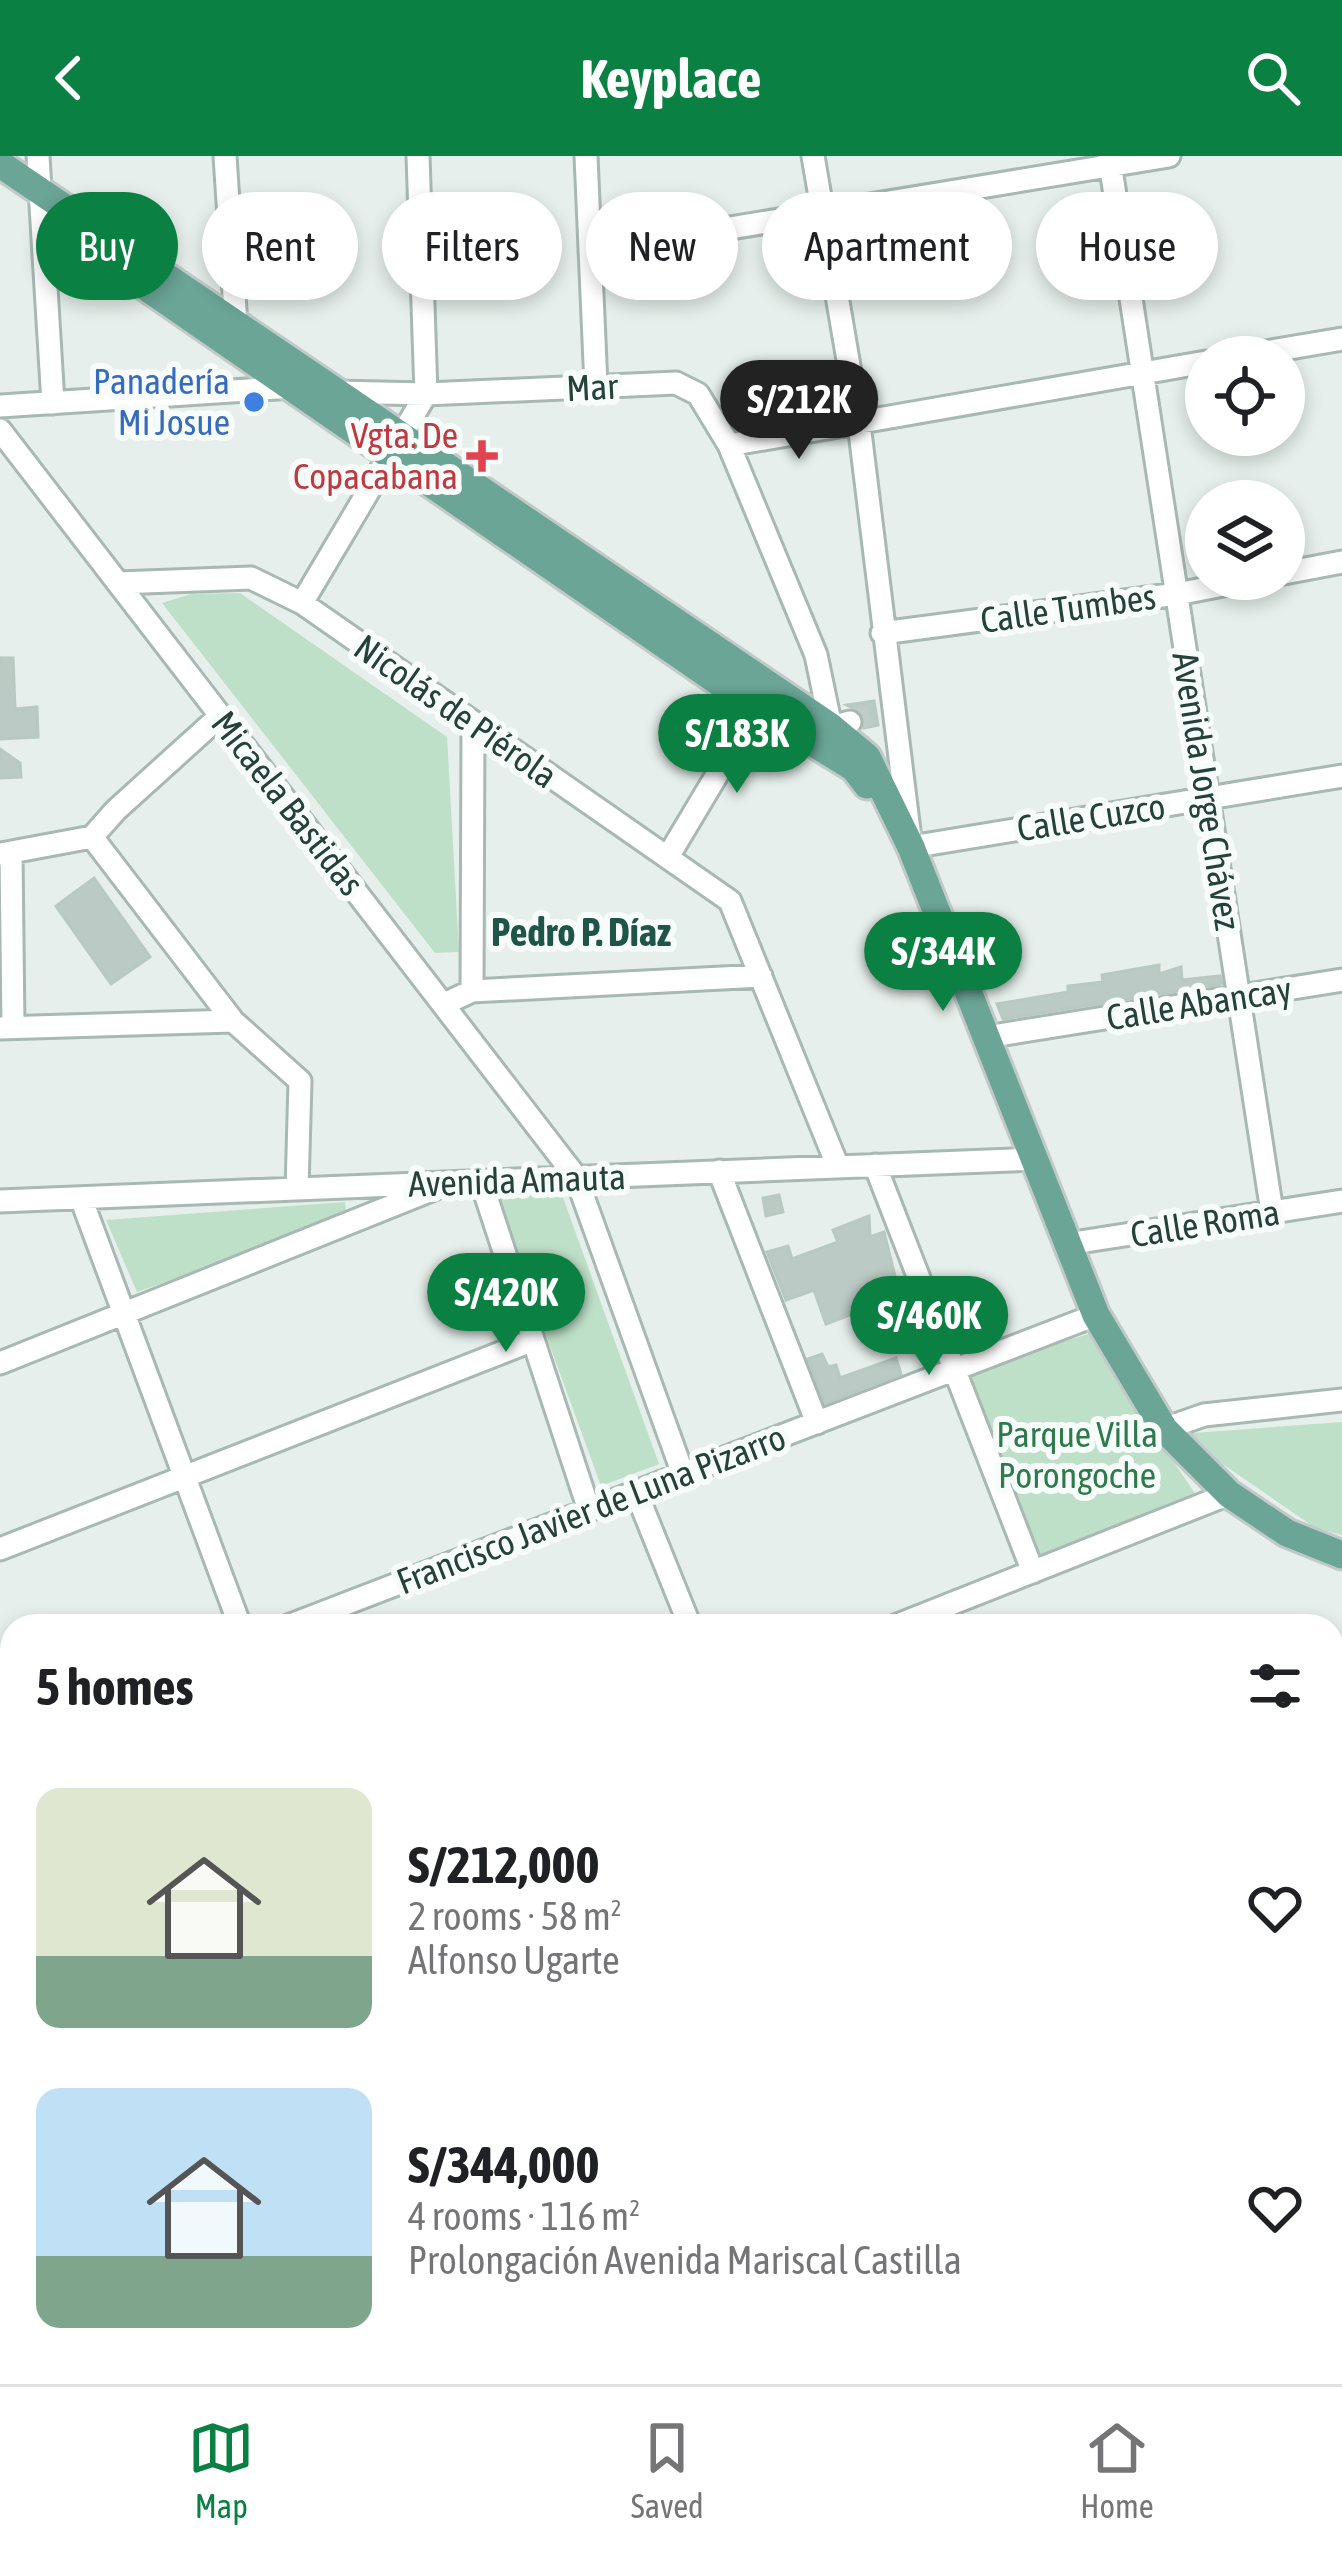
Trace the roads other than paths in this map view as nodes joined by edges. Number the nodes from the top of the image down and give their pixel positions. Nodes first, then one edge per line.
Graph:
1 (38, 156) edge
2 (225, 156) edge
3 (418, 156) edge
4 (586, 156) edge
5 (814, 156) edge
6 (1169, 156) edge
7 (1110, 161) edge
8 (0, 164) edge
9 (0, 186) edge
10 (40, 192) edge
11 (588, 192) edge
12 (819, 192) edge
13 (938, 192) edge
14 (36, 199) edge
15 (36, 201) edge
16 (178, 298) edge
17 (46, 300) edge
18 (592, 300) edge
19 (837, 300) edge
20 (231, 334) junction
21 (1342, 340) edge
22 (1305, 346) edge
23 (1185, 365) edge
24 (1143, 372) junction
25 (288, 386) junction
26 (596, 386) junction
27 (337, 392) junction
28 (427, 394) junction
29 (53, 403) junction
30 (0, 406) edge
31 (859, 424) junction
32 (0, 430) edge
33 (729, 445) junction
34 (396, 446) junction
35 (1342, 562) edge
36 (1305, 569) edge
37 (118, 583) junction
38 (1185, 592) edge
39 (1177, 593) junction
40 (302, 603) junction
41 (882, 633) junction
42 (763, 697) junction
43 (220, 716) junction
44 (472, 724) junction
45 (840, 724) junction
46 (1342, 776) edge
47 (1208, 798) junction
48 (92, 837) junction
49 (911, 847) junction
50 (6, 853) edge
51 (669, 855) junction
52 (761, 976) junction
53 (1342, 980) edge
54 (472, 991) junction
55 (1239, 996) junction
56 (444, 1004) junction
57 (232, 1021) junction
58 (7, 1028) edge
59 (986, 1036) junction
60 (1034, 1159) junction
61 (875, 1165) junction
62 (838, 1167) junction
63 (718, 1171) junction
64 (576, 1177) junction
65 (481, 1181) junction
66 (448, 1183) junction
67 (297, 1189) junction
68 (80, 1198) junction
69 (0, 1201) edge
70 (1342, 1201) edge
71 (1272, 1212) junction
72 (1067, 1244) junction
73 (1096, 1315) junction
74 (125, 1316) junction
75 (531, 1342) junction
76 (0, 1363) edge
77 (956, 1369) junction
78 (1342, 1400) edge
79 (817, 1423) junction
80 (1164, 1429) junction
81 (683, 1474) junction
82 (184, 1478) junction
83 (636, 1492) junction
84 (1229, 1494) junction
85 (589, 1510) junction
86 (0, 1550) edge
87 (1342, 1556) edge
88 (1033, 1571) junction
89 (235, 1614) edge
90 (344, 1614) edge
91 (684, 1614) edge
92 (925, 1614) edge

1 - 10 street
2 - 20 street
3 - 28 street
4 - 11 street
5 - 12 street
6 - 7 street
7 - 13 street
7 - 24 street, Avenida Jorge Chávez
8 - 14 main road
9 - 15 main road
16 - 20 main road
17 - 29 street
18 - 26 street
19 - 31 street
20 - 25 main road
20 - 27 main road
21 - 22 street
23 - 24 street
24 - 31 street
24 - 39 street, Avenida Jorge Chávez
25 - 27 street, Mar
25 - 29 street, Mar
25 - 34 main road
26 - 28 street, Mar
26 - 33 street, Mar
27 - 28 street, Mar
27 - 34 main road
28 - 34 street
29 - 30 street, Mar
31 - 33 street
31 - 41 street
32 - 37 street, Micaela Bastidas
33 - 45 street, Mar
34 - 40 street
34 - 42 main road
35 - 36 street
37 - 40 street, Nicolás de Piérola
37 - 43 street, Micaela Bastidas
38 - 39 street, Calle Tumbes
39 - 41 street, Calle Tumbes
39 - 47 street, Avenida Jorge Chávez
40 - 44 street, Nicolás de Piérola
41 - 49 street
42 - 45 main road
42 - 49 main road
42 - 51 street
43 - 48 street
43 - 56 street, Micaela Bastidas
44 - 51 street, Nicolás de Piérola
44 - 54 street
45 - 49 main road
46 - 47 street, Calle Cuzco
47 - 49 street, Calle Cuzco
47 - 55 street, Avenida Jorge Chávez
48 - 50 street
48 - 57 street
49 - 59 main road
50 - 58 street
51 - 52 street, Nicolás de Piérola
52 - 54 street
52 - 62 street, Nicolás de Piérola
53 - 55 street, Calle Abancay
54 - 56 street
55 - 59 street, Calle Abancay
55 - 71 street, Avenida Jorge Chávez
56 - 64 street, Micaela Bastidas
57 - 58 street
57 - 67 street
59 - 60 main road
60 - 61 street, Avenida Amauta
60 - 72 main road
61 - 62 street, Avenida Amauta
61 - 77 street
62 - 63 street, Avenida Amauta
63 - 64 street, Avenida Amauta
63 - 79 street
64 - 65 street, Avenida Amauta
64 - 81 street, Micaela Bastidas
65 - 66 street, Avenida Amauta
65 - 75 street
66 - 67 street, Avenida Amauta
66 - 74 street
67 - 68 street, Avenida Amauta
68 - 69 street, Avenida Amauta
68 - 74 street
70 - 71 street, Calle Roma
71 - 72 street, Calle Roma
72 - 73 main road
73 - 77 street, Francisco Javier de Luna Pizarro
73 - 80 main road
74 - 76 street
74 - 82 street
75 - 82 street
75 - 85 street
77 - 79 street, Francisco Javier de Luna Pizarro
77 - 88 street
78 - 80 street
79 - 81 street, Francisco Javier de Luna Pizarro
80 - 84 main road
81 - 83 street, Francisco Javier de Luna Pizarro
82 - 86 street
82 - 89 street
83 - 85 street, Francisco Javier de Luna Pizarro
83 - 91 street
84 - 87 main road
84 - 88 street
85 - 90 street, Francisco Javier de Luna Pizarro
88 - 92 street

